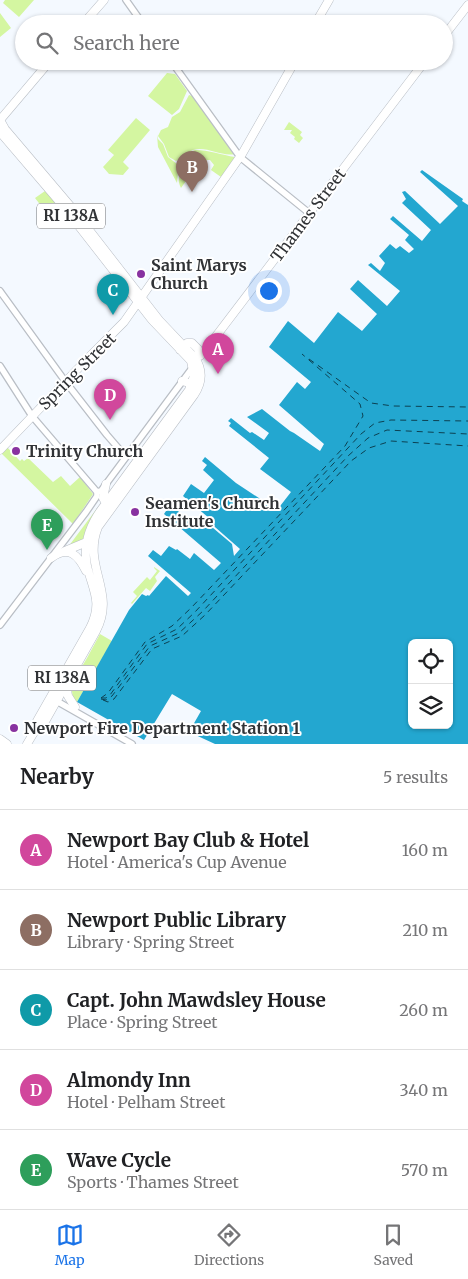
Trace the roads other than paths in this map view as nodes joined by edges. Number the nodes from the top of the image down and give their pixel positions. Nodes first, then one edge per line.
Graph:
1 (104, 0) edge
2 (126, 0) edge
3 (328, 0) edge
4 (468, 5) edge
5 (91, 15) edge
6 (137, 15) edge
7 (320, 15) edge
8 (453, 24) edge
9 (42, 70) edge
10 (178, 70) edge
11 (290, 70) edge
12 (418, 70) edge
13 (0, 120) edge
14 (1, 135) edge
15 (240, 156) junction
16 (310, 213) junction
17 (0, 291) edge
18 (140, 300) junction
19 (182, 348) junction
20 (186, 356) junction
21 (197, 357) junction
22 (0, 366) edge
23 (193, 366) junction
24 (65, 381) junction
25 (182, 381) junction
26 (192, 386) junction
27 (195, 394) junction
28 (32, 416) junction
29 (0, 450) edge
30 (126, 457) junction
31 (106, 484) junction
32 (97, 492) junction
33 (108, 506) junction
34 (95, 536) junction
35 (86, 542) junction
36 (61, 553) junction
37 (51, 558) junction
38 (95, 590) junction
39 (0, 625) edge
40 (66, 683) junction
41 (55, 697) junction
42 (75, 707) junction
43 (82, 715) junction
44 (0, 739) edge
45 (7, 744) edge
46 (27, 744) edge
47 (132, 744) edge

1 - 5 main road
2 - 6 street
3 - 7 main road
4 - 8 main road
9 - 13 main road
10 - 15 street
11 - 15 main road, Spring Street
12 - 16 main road, Thames Street
13 - 18 main road, RI 138A
14 - 18 main road, RI 138A
15 - 16 street
15 - 18 main road, Spring Street
16 - 21 main road, Thames Street
17 - 24 street
18 - 19 main road, RI 138A
18 - 24 main road, Spring Street
19 - 20 main road, RI 138A
19 - 21 main road
20 - 21 main road
20 - 23 main road, RI 138A
21 - 27 main road, RI 138A
22 - 28 street
23 - 25 street
23 - 26 main road
24 - 28 main road, Spring Street
24 - 30 street
25 - 26 main road
25 - 30 street
26 - 27 main road
26 - 33 main road, RI 138A
27 - 33 main road, RI 138A
28 - 29 main road, Spring Street
28 - 32 street
30 - 31 street
31 - 32 street
31 - 33 main road
32 - 37 street
33 - 34 main road, RI 138A
33 - 35 main road, RI 138A
34 - 35 main road
34 - 40 main road, RI 138A
35 - 36 main road
35 - 38 main road, RI 138A
36 - 37 main road
36 - 38 main road
37 - 39 street
38 - 41 main road, RI 138A
40 - 41 main road, RI 138A
40 - 42 main road
41 - 42 street
41 - 43 street
41 - 46 main road, RI 138A
42 - 43 street
43 - 47 street
44 - 45 main road

